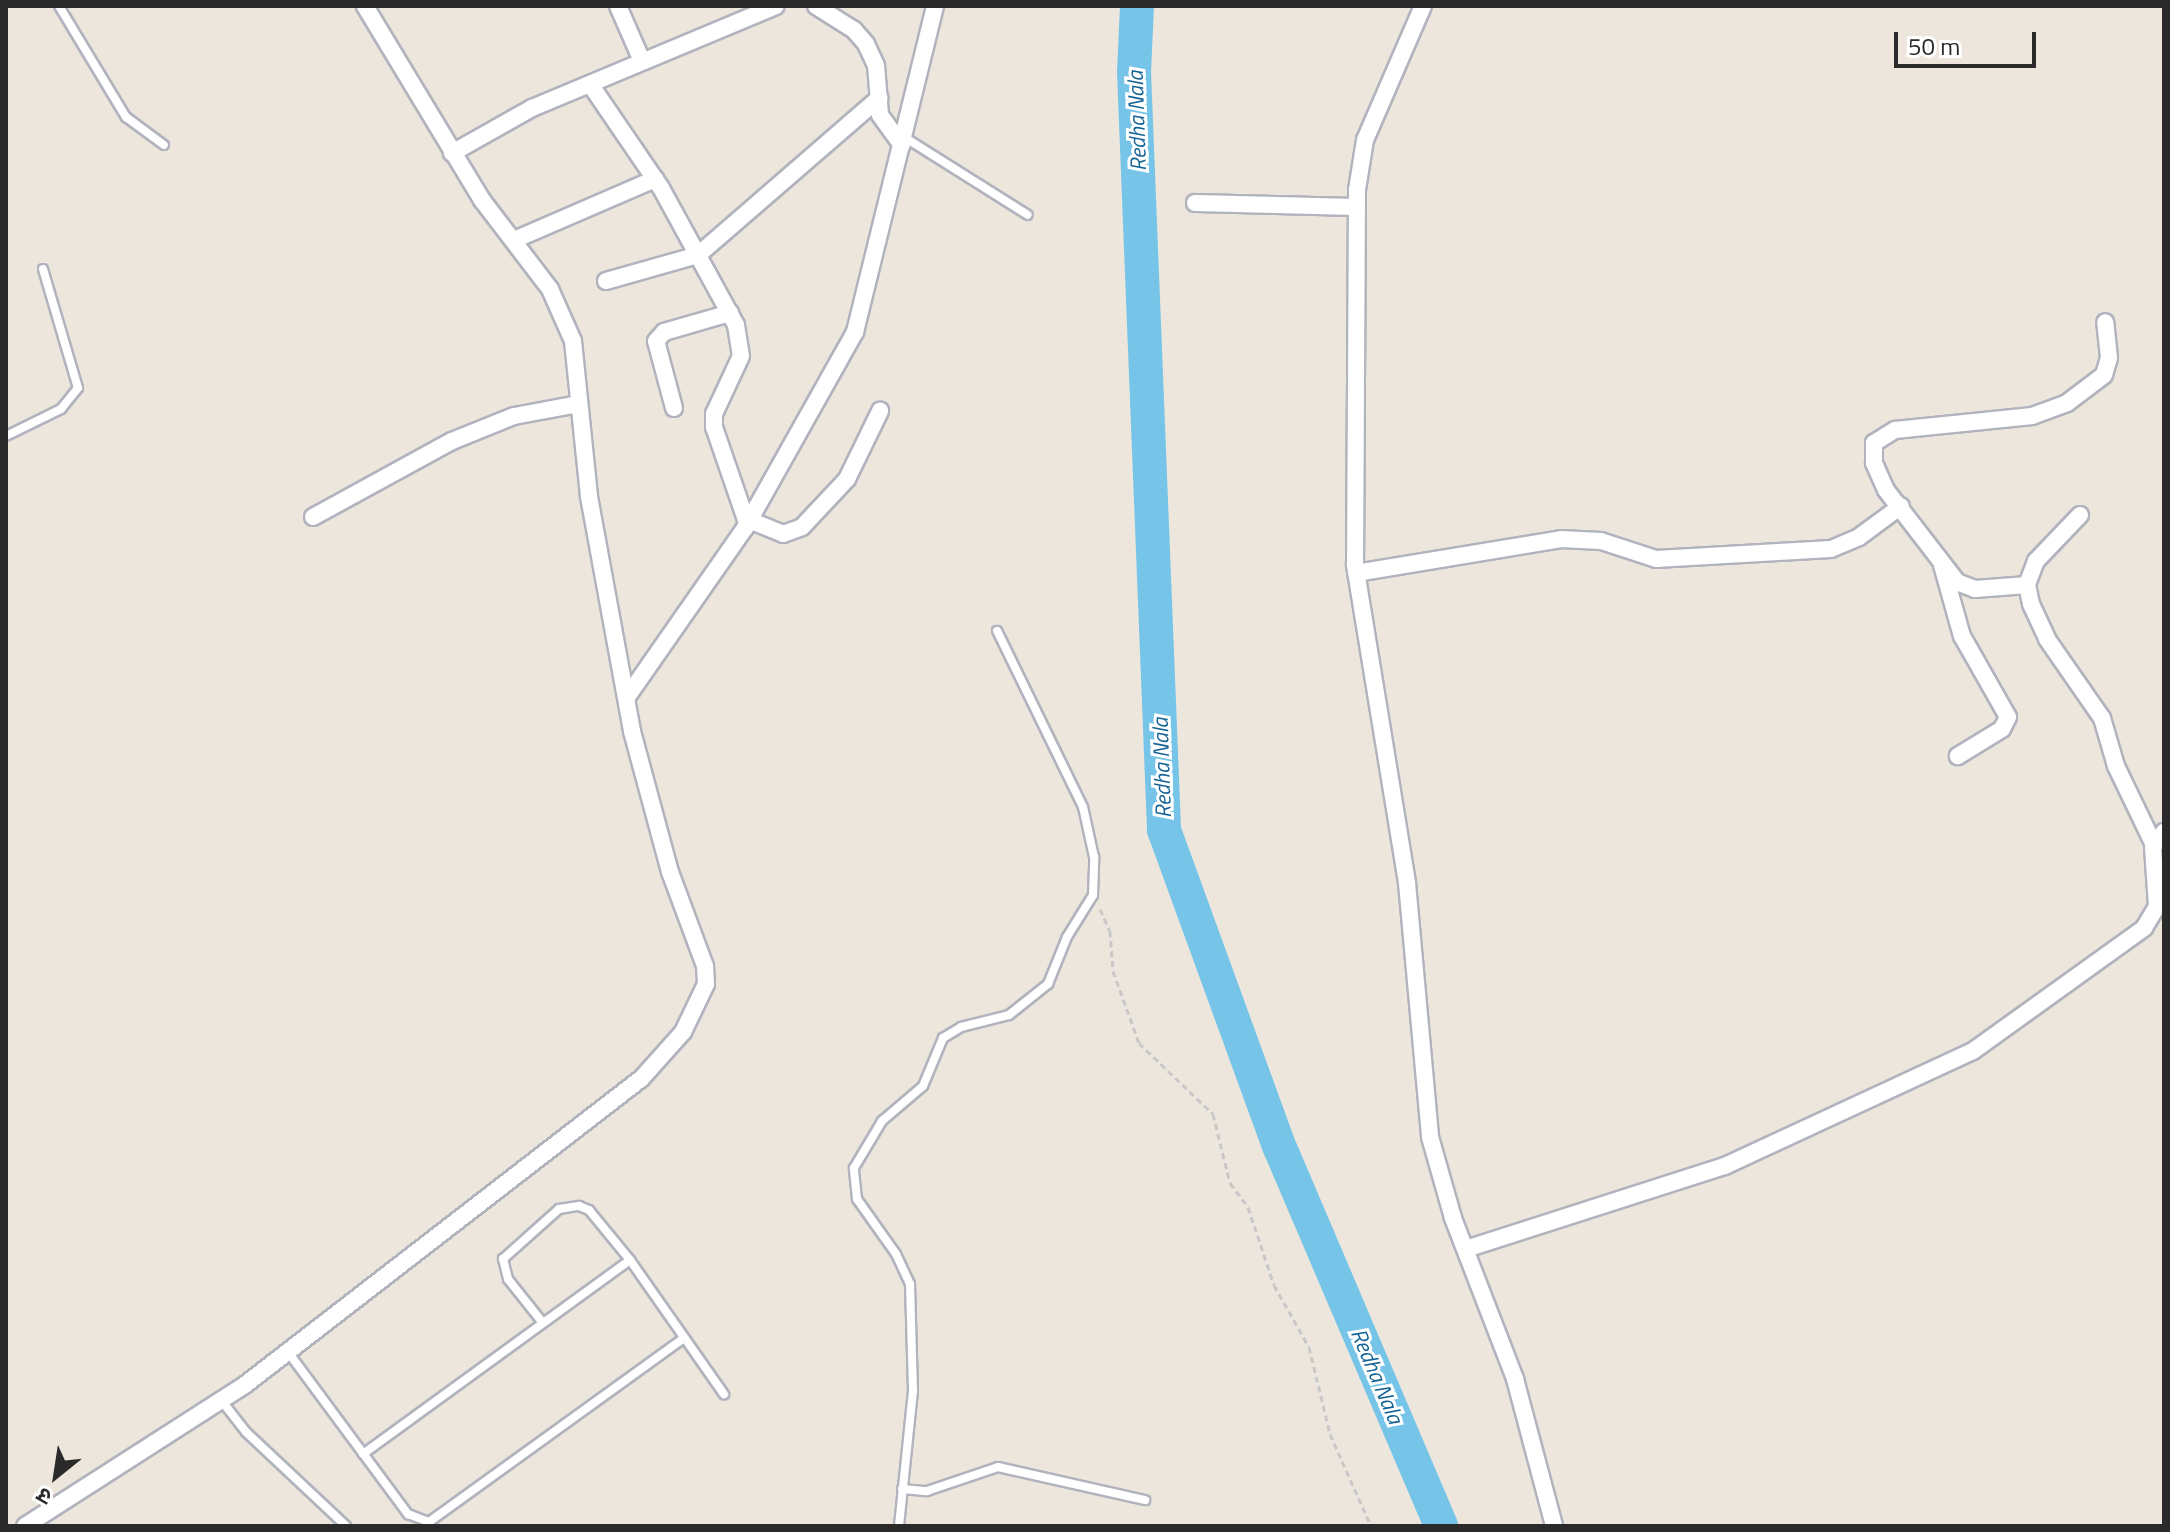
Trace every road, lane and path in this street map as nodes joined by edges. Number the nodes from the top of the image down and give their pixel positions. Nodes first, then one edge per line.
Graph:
1 (59, 6) edge
2 (365, 6) edge
3 (618, 6) edge
4 (776, 6) edge
5 (816, 6) edge
6 (935, 6) edge
7 (1423, 6) edge
8 (642, 61) junction
9 (590, 84) junction
10 (879, 98) junction
11 (903, 141) junction
12 (164, 145) dead end
13 (452, 153) junction
14 (655, 179) junction
15 (1195, 203) dead end
16 (1357, 207) junction
17 (1028, 215) dead end
18 (514, 240) junction
19 (698, 255) junction
20 (43, 269) dead end
21 (606, 281) dead end
22 (730, 313) junction
23 (2105, 322) dead end
24 (578, 404) junction
25 (674, 408) dead end
26 (880, 411) dead end
27 (6, 436) edge
28 (1901, 506) junction
29 (2080, 515) dead end
30 (313, 517) dead end
31 (748, 522) junction
32 (1941, 564) junction
33 (1356, 573) junction
34 (2027, 585) junction
35 (997, 631) dead end
36 (627, 697) junction
37 (1958, 756) dead end
38 (2159, 838) edge
39 (1093, 895) junction
40 (1466, 1249) junction
41 (630, 1260) junction
42 (543, 1323) junction
43 (684, 1338) junction
44 (288, 1352) junction
45 (724, 1394) dead end
46 (221, 1400) junction
47 (363, 1454) junction
48 (902, 1489) junction
49 (1145, 1500) dead end
50 (421, 1523) edge
51 (25, 1526) edge
52 (346, 1526) edge
53 (899, 1526) edge
54 (1371, 1526) edge
55 (1554, 1526) edge

1 - 12 lane
2 - 13 street
3 - 8 street
4 - 8 street
5 - 10 street
6 - 11 street
7 - 16 street
8 - 9 street
9 - 13 street
9 - 14 street
10 - 11 street
10 - 19 street
11 - 17 lane
11 - 31 street
13 - 18 street
14 - 18 street
14 - 19 street
15 - 16 street
16 - 33 street
18 - 24 street
19 - 21 street
19 - 22 street
20 - 27 lane
22 - 25 street
22 - 31 street
23 - 28 street
24 - 30 street
24 - 36 street
26 - 31 street
28 - 32 street
28 - 33 street
29 - 34 street
31 - 36 street
32 - 34 street
32 - 37 street
33 - 40 street
34 - 38 street
35 - 39 lane
36 - 44 street
38 - 40 street
39 - 48 lane
39 - 54 path
40 - 55 street
41 - 42 lane
41 - 42 lane
41 - 43 lane
42 - 47 lane
43 - 45 lane
43 - 50 lane
44 - 46 street
44 - 47 lane
46 - 51 street
46 - 52 lane
47 - 50 lane
48 - 49 lane
48 - 53 lane

